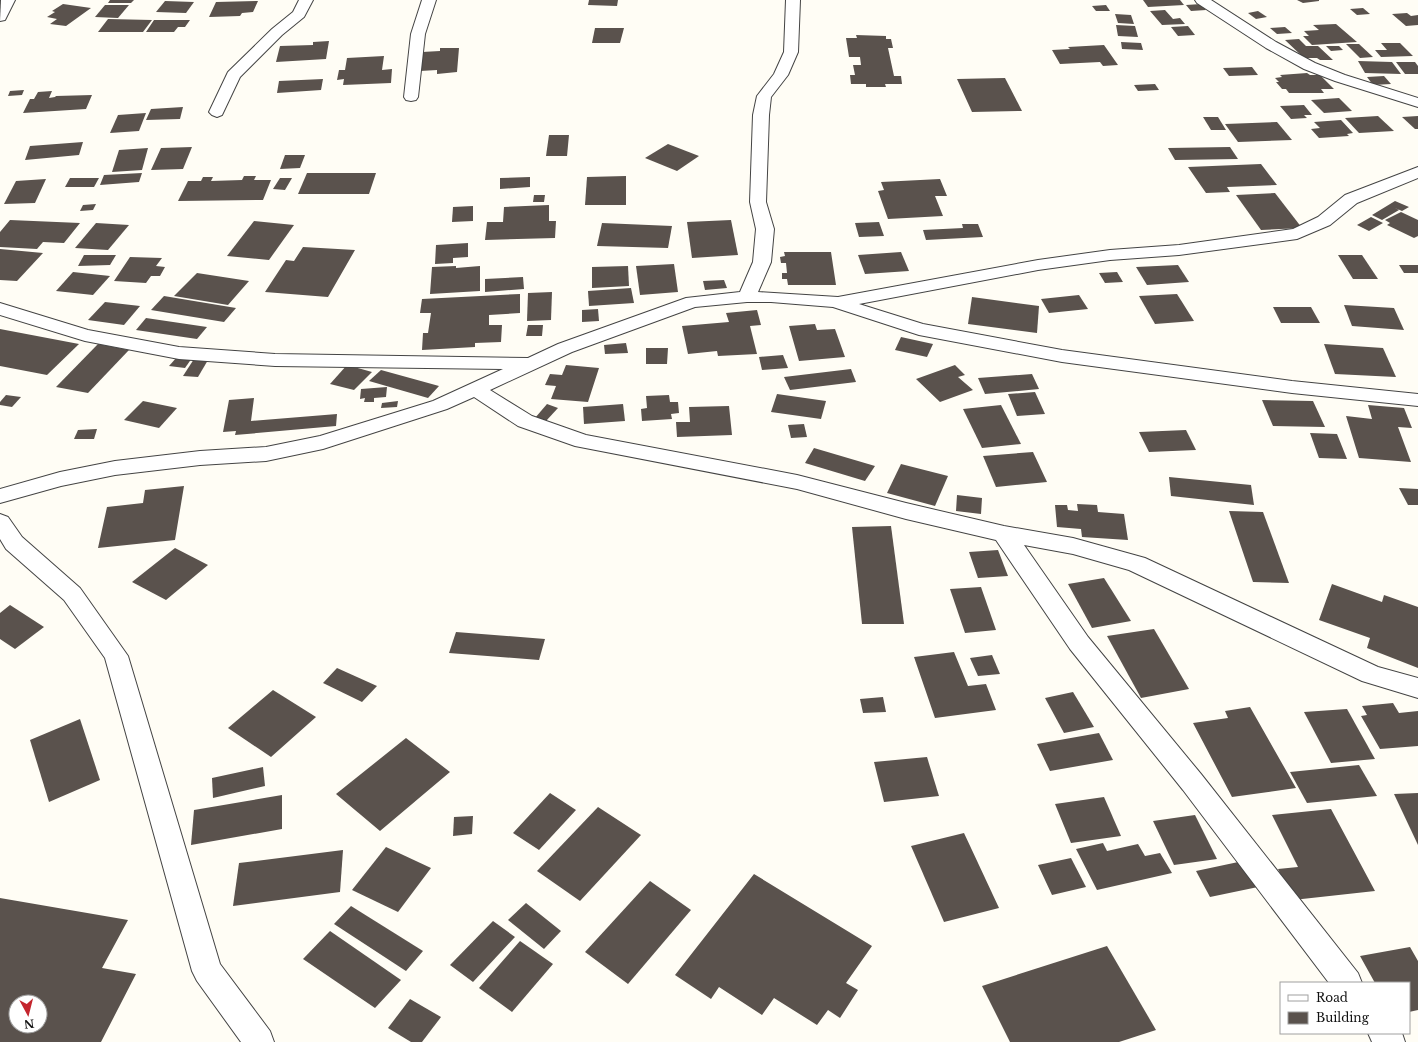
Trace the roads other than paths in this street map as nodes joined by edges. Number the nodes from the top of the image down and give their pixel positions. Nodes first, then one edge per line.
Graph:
1 (8, 0) edge
2 (306, 0) edge
3 (430, 0) edge
4 (794, 0) edge
5 (1202, 0) edge
6 (0, 17) edge
7 (411, 97) dead end
8 (1418, 103) edge
9 (217, 112) dead end
10 (1418, 172) edge
11 (747, 297) junction
12 (838, 302) junction
13 (0, 309) edge
14 (534, 363) junction
15 (475, 388) junction
16 (1418, 400) edge
17 (0, 496) edge
18 (0, 522) edge
19 (1004, 534) junction
20 (1418, 688) edge
21 (1346, 982) edge
22 (259, 1042) edge

1 - 6 street
2 - 9 street
3 - 7 street
4 - 11 street
5 - 8 street
10 - 12 street
11 - 12 street
11 - 14 street
12 - 16 street
13 - 14 street
14 - 15 street
15 - 17 street
15 - 19 street
18 - 22 street
19 - 20 street
19 - 21 street

